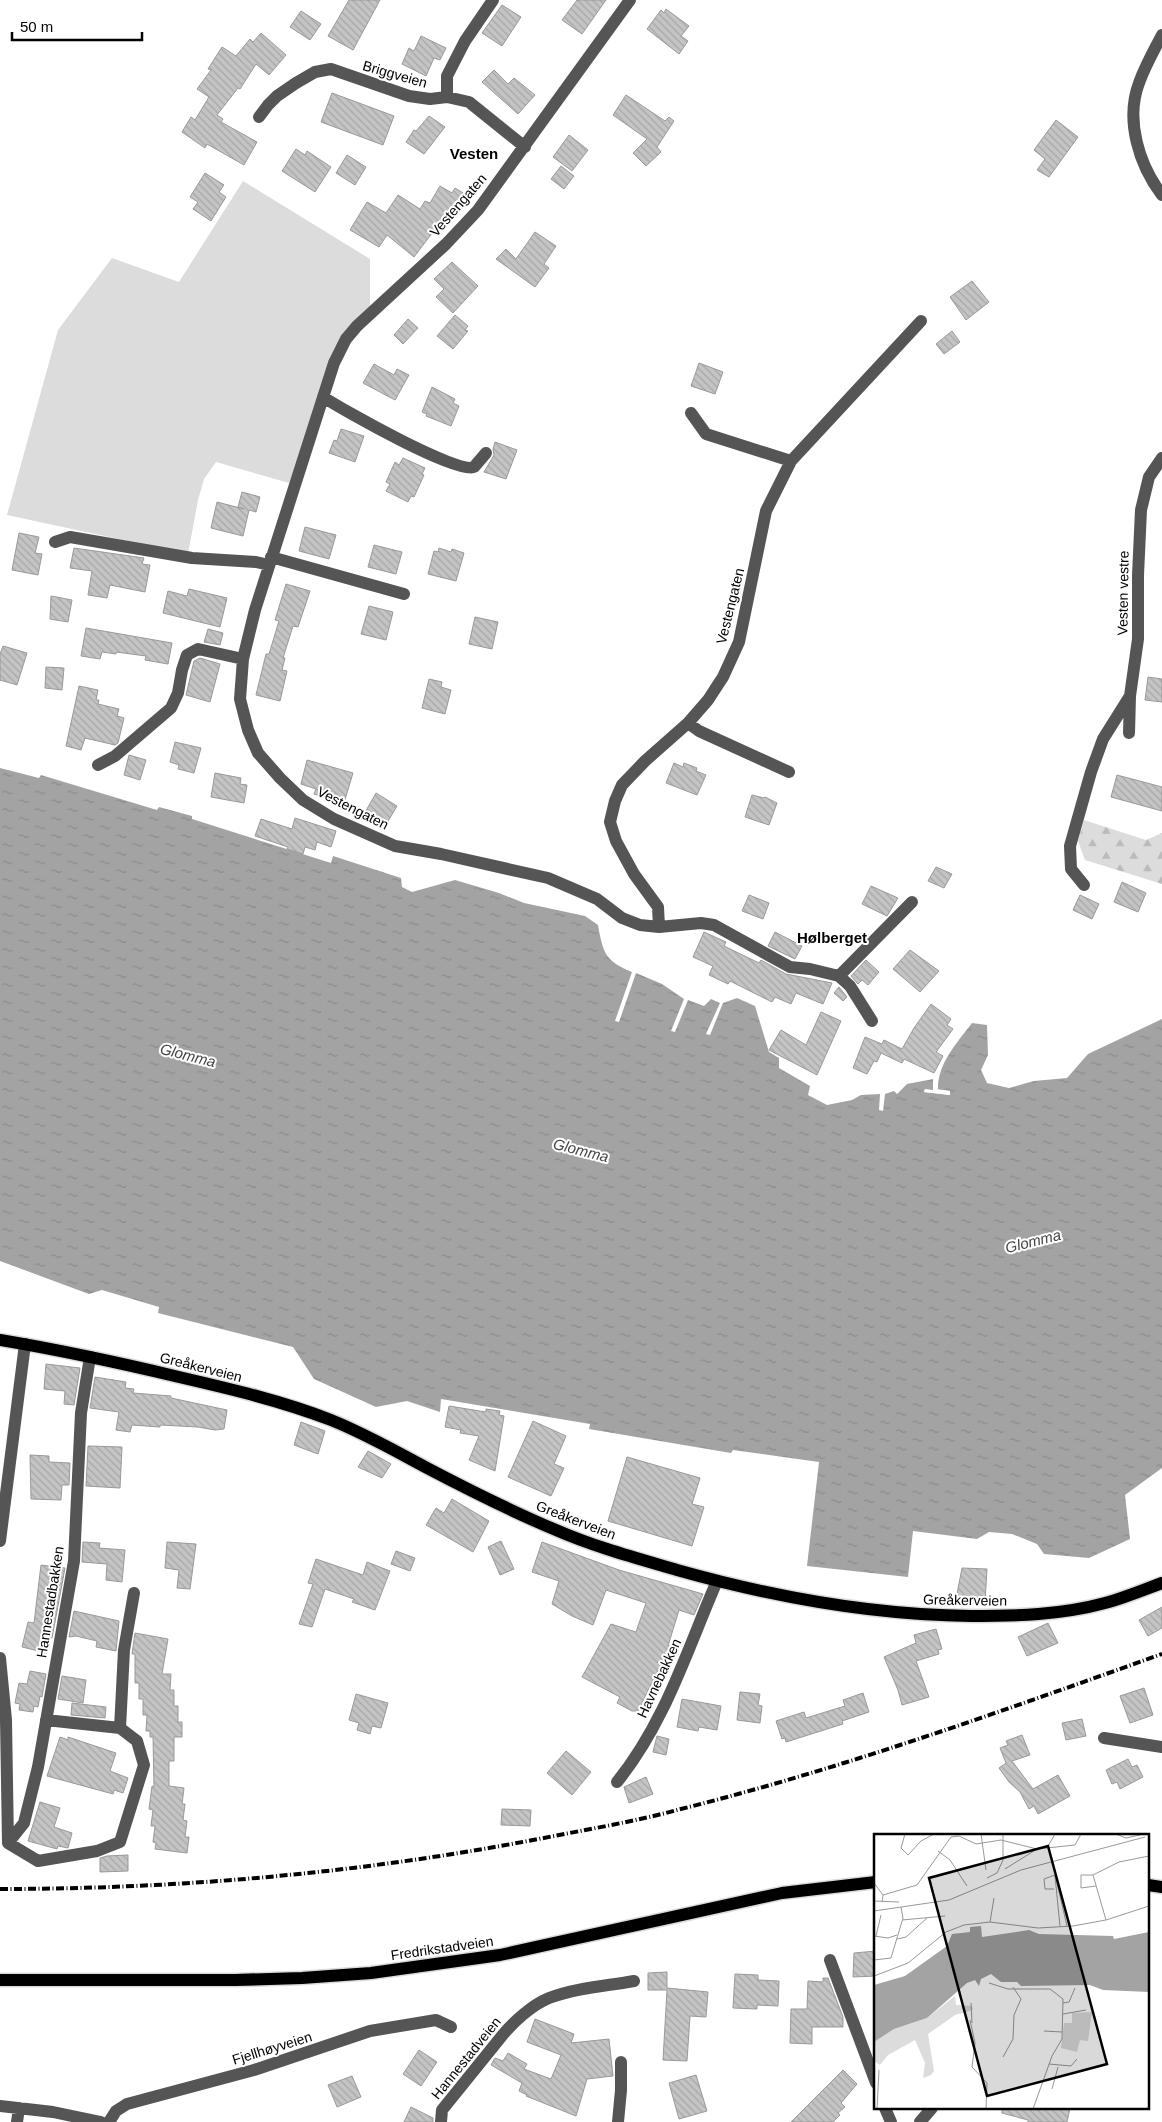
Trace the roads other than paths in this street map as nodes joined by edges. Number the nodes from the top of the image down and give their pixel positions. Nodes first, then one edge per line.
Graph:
1 (493, 0) edge
2 (630, 0) edge
3 (1162, 35) edge
4 (447, 97) junction
5 (260, 117) dead end
6 (525, 147) junction
7 (1162, 195) edge
8 (921, 321) dead end
9 (323, 397) junction
10 (691, 413) dead end
11 (486, 453) dead end
12 (1162, 458) edge
13 (791, 462) junction
14 (55, 542) dead end
15 (270, 561) junction
16 (404, 594) dead end
17 (244, 659) junction
18 (1130, 696) junction
19 (688, 723) junction
20 (1129, 733) dead end
21 (98, 764) dead end
22 (789, 772) dead end
23 (1084, 886) dead end
24 (912, 902) dead end
25 (659, 927) junction
26 (839, 976) junction
27 (872, 1021) dead end
28 (0, 1340) edge
29 (25, 1344) junction
30 (90, 1357) junction
31 (0, 1541) edge
32 (717, 1581) junction
33 (1162, 1583) edge
34 (134, 1593) dead end
35 (0, 1658) edge
36 (46, 1720) junction
37 (120, 1728) junction
38 (1104, 1738) dead end
39 (1162, 1747) edge
40 (617, 1782) dead end
41 (8, 1843) junction
42 (874, 1882) edge
43 (830, 1960) dead end
44 (2, 1979) edge
45 (634, 1981) dead end
46 (451, 2027) dead end
47 (872, 2059) edge
48 (621, 2062) dead end
49 (0, 2106) edge
50 (19, 2108) junction
51 (887, 2110) edge
52 (930, 2110) edge
53 (17, 2122) edge
54 (100, 2122) edge
55 (109, 2122) edge
56 (441, 2122) edge
57 (618, 2122) edge
58 (891, 2122) edge
59 (920, 2122) edge

1 - 4 street
2 - 6 street, Vestengaten
3 - 7 street
4 - 5 street, Briggveien
4 - 6 street, Briggveien
6 - 9 street, Vestengaten
8 - 13 street, Vestengaten
9 - 11 street
9 - 15 street, Vestengaten
10 - 13 street
12 - 18 street, Vesten vestre
13 - 19 street, Vestengaten
14 - 15 street
15 - 16 street
15 - 17 street, Vestengaten
17 - 21 street
17 - 25 street, Vestengaten
18 - 20 street, Vesten vestre
18 - 23 street
19 - 22 street
19 - 25 street, Vestengaten
24 - 26 street
25 - 26 street, Vestengaten
26 - 27 street
28 - 29 main road, Greåkerveien
29 - 30 main road, Greåkerveien
29 - 31 street
30 - 32 main road, Greåkerveien
30 - 36 street, Hannestadbakken
32 - 33 main road, Greåkerveien
32 - 40 street, Havnebakken
34 - 37 street
35 - 41 street
36 - 37 street
36 - 41 street, Hannestadbakken
37 - 41 street
38 - 39 street
42 - 44 main road, Fredrikstadveien
43 - 47 street
45 - 56 street, Hannestadveien
46 - 55 street, Fjellhøyveien
48 - 57 street
49 - 50 street
50 - 53 street
50 - 54 street
51 - 58 street
52 - 59 street

